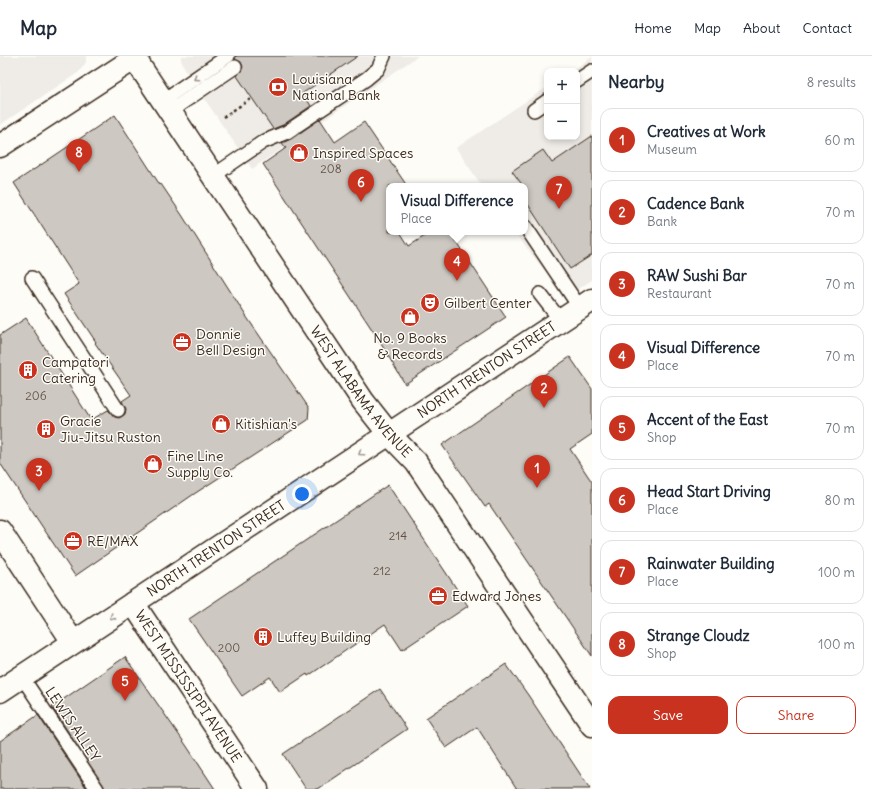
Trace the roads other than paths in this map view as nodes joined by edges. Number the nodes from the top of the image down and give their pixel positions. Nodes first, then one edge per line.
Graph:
1 (384, 56) edge
2 (135, 57) edge
3 (232, 62) edge
4 (592, 71) edge
5 (580, 79) edge
6 (544, 103) edge
7 (166, 106) junction
8 (534, 110) dead end
9 (0, 146) edge
10 (213, 176) junction
11 (528, 230) edge
12 (32, 278) dead end
13 (540, 294) dead end
14 (586, 304) edge
15 (561, 321) junction
16 (118, 410) dead end
17 (389, 434) junction
18 (0, 531) edge
19 (133, 603) junction
20 (73, 642) junction
21 (22, 677) junction
22 (0, 692) edge
23 (592, 725) edge
24 (97, 789) edge
25 (257, 789) edge

1 - 10 lane
2 - 7 main road, WEST ALABAMA AVENUE
2 - 9 main road
3 -> 7 lane
4 - 5 lane
6 - 8 lane
7 - 10 main road, WEST ALABAMA AVENUE
10 - 17 main road, WEST ALABAMA AVENUE
11 - 14 lane
12 - 16 lane
13 - 15 lane
14 - 15 main road, NORTH TRENTON STREET
15 - 17 main road, NORTH TRENTON STREET
17 -> 19 main road, NORTH TRENTON STREET
17 - 23 main road, WEST ALABAMA AVENUE
18 - 20 main road
19 -> 20 main road, NORTH TRENTON STREET
19 - 25 main road, WEST MISSISSIPPI AVENUE
20 - 21 main road, NORTH TRENTON STREET
21 - 22 main road, NORTH TRENTON STREET
21 - 24 lane, LEWIS ALLEY

